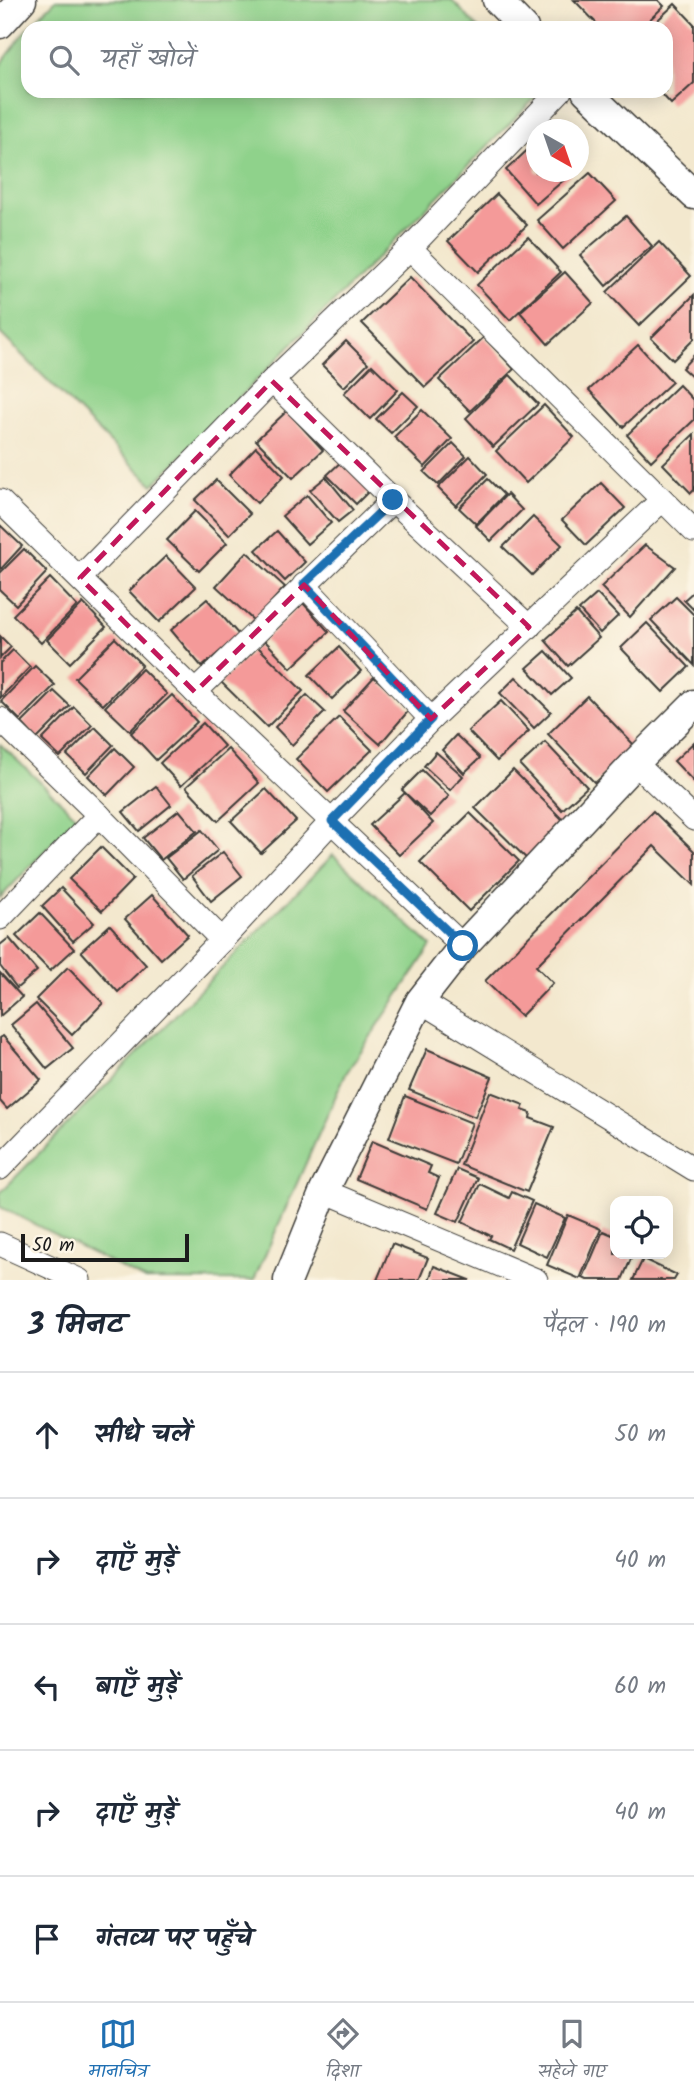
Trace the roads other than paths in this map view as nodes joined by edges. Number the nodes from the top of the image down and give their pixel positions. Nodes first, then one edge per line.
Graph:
1 (22, 0) edge
2 (497, 0) edge
3 (517, 21) edge
4 (0, 23) edge
5 (553, 98) edge
6 (593, 98) edge
7 (694, 195) edge
8 (410, 248) junction
9 (272, 382) junction
10 (393, 500) junction
11 (662, 500) junction
12 (0, 501) edge
13 (694, 531) edge
14 (80, 578) junction
15 (304, 584) junction
16 (529, 627) junction
17 (195, 692) junction
18 (694, 704) edge
19 (0, 719) edge
20 (431, 719) junction
21 (635, 763) junction
22 (99, 815) junction
23 (694, 819) edge
24 (332, 821) junction
25 (0, 918) edge
26 (222, 940) junction
27 (463, 946) junction
28 (420, 1001) junction
29 (0, 1168) edge
30 (694, 1169) edge
31 (324, 1191) junction
32 (0, 1244) edge
33 (79, 1280) edge
34 (288, 1280) edge
35 (536, 1280) edge

1 - 4 street
2 - 3 street
5 - 8 street
6 - 7 street
8 - 9 street
8 - 11 street
9 - 10 street
9 - 14 street
10 - 15 street
10 - 16 street
11 - 13 street
11 - 16 street
12 - 14 street
14 - 17 street
15 - 17 street
15 - 20 street
16 - 20 street
17 - 24 street
18 - 21 street
19 - 22 street
20 - 24 street
21 - 23 street
21 - 27 street
22 - 25 street
22 - 26 street
24 - 26 street
24 - 27 street
26 - 29 street
27 - 28 street
28 - 30 street
28 - 31 street
31 - 34 street
31 - 35 street
32 - 33 street

